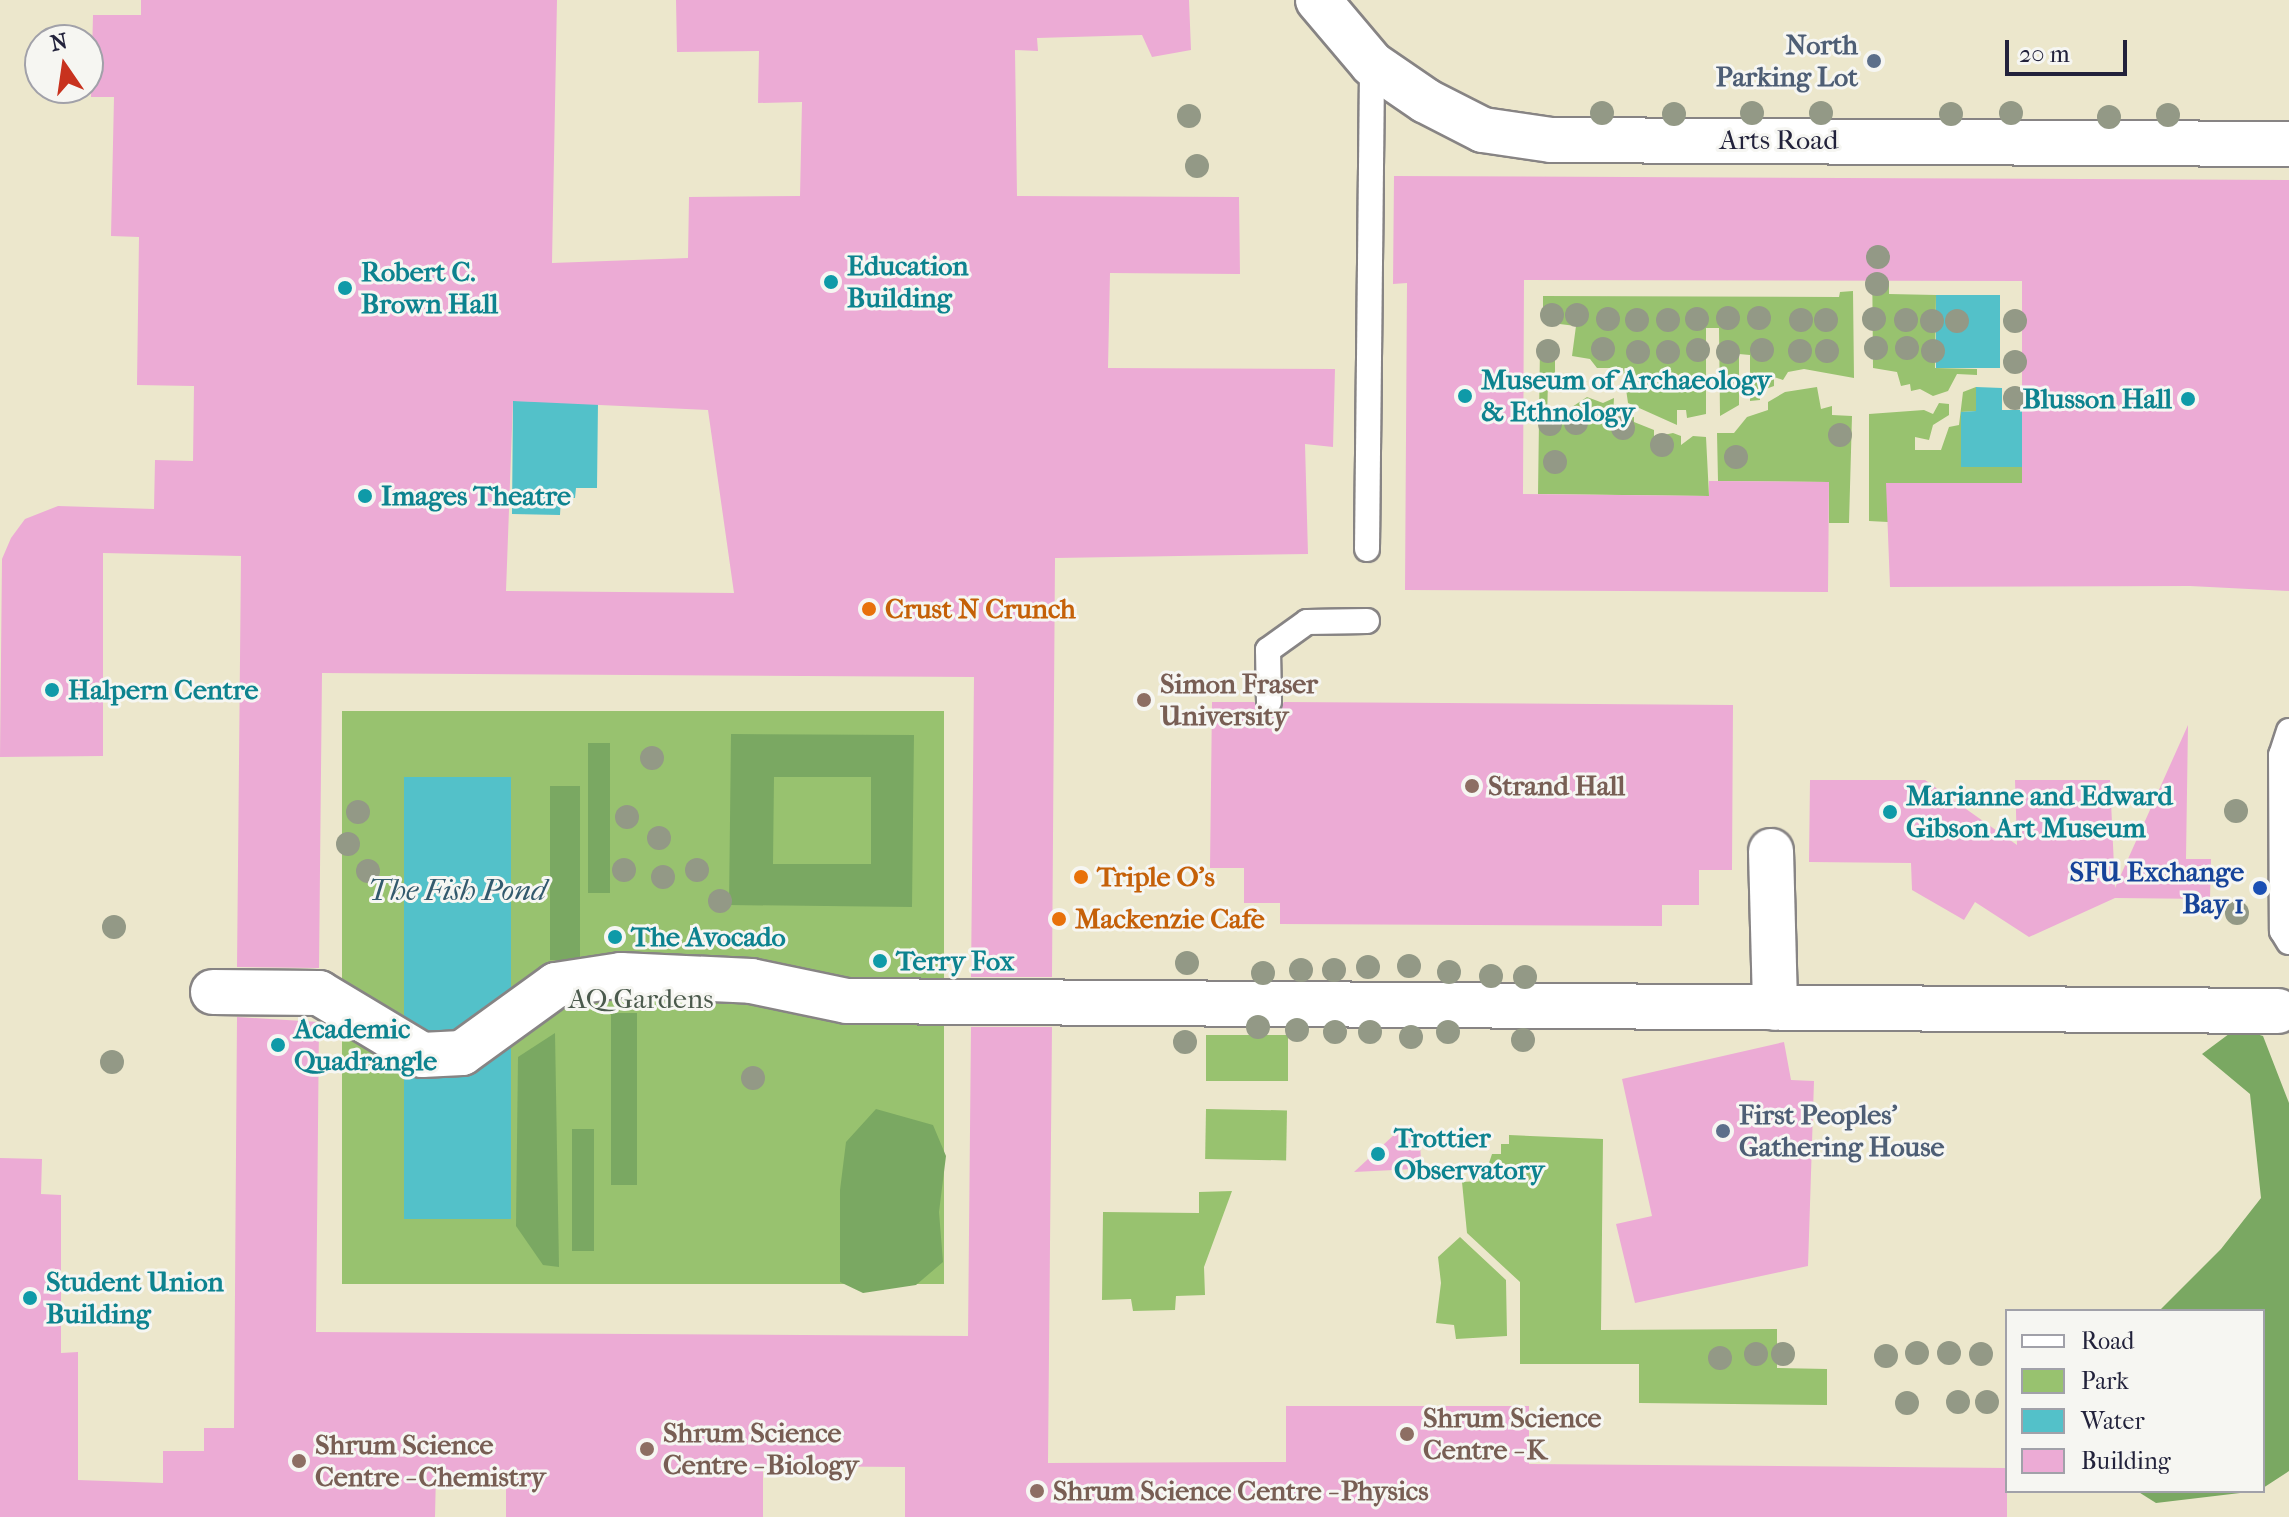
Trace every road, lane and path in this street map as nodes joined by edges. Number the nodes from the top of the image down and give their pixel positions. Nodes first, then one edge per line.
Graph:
1 (1318, 0) edge
2 (1372, 64) junction
3 (2289, 144) edge
4 (1367, 549) dead end
5 (1367, 621) dead end
6 (1269, 702) dead end
7 (2289, 731) edge
8 (1771, 851) dead end
9 (2289, 942) edge
10 (213, 992) dead end
11 (1775, 1008) junction
12 (2278, 1011) dead end

1 - 2 street, Arts Road
2 - 3 street, Arts Road
2 - 4 lane
5 - 6 lane
7 - 9 lane
8 - 11 street
10 - 11 street
11 - 12 street

